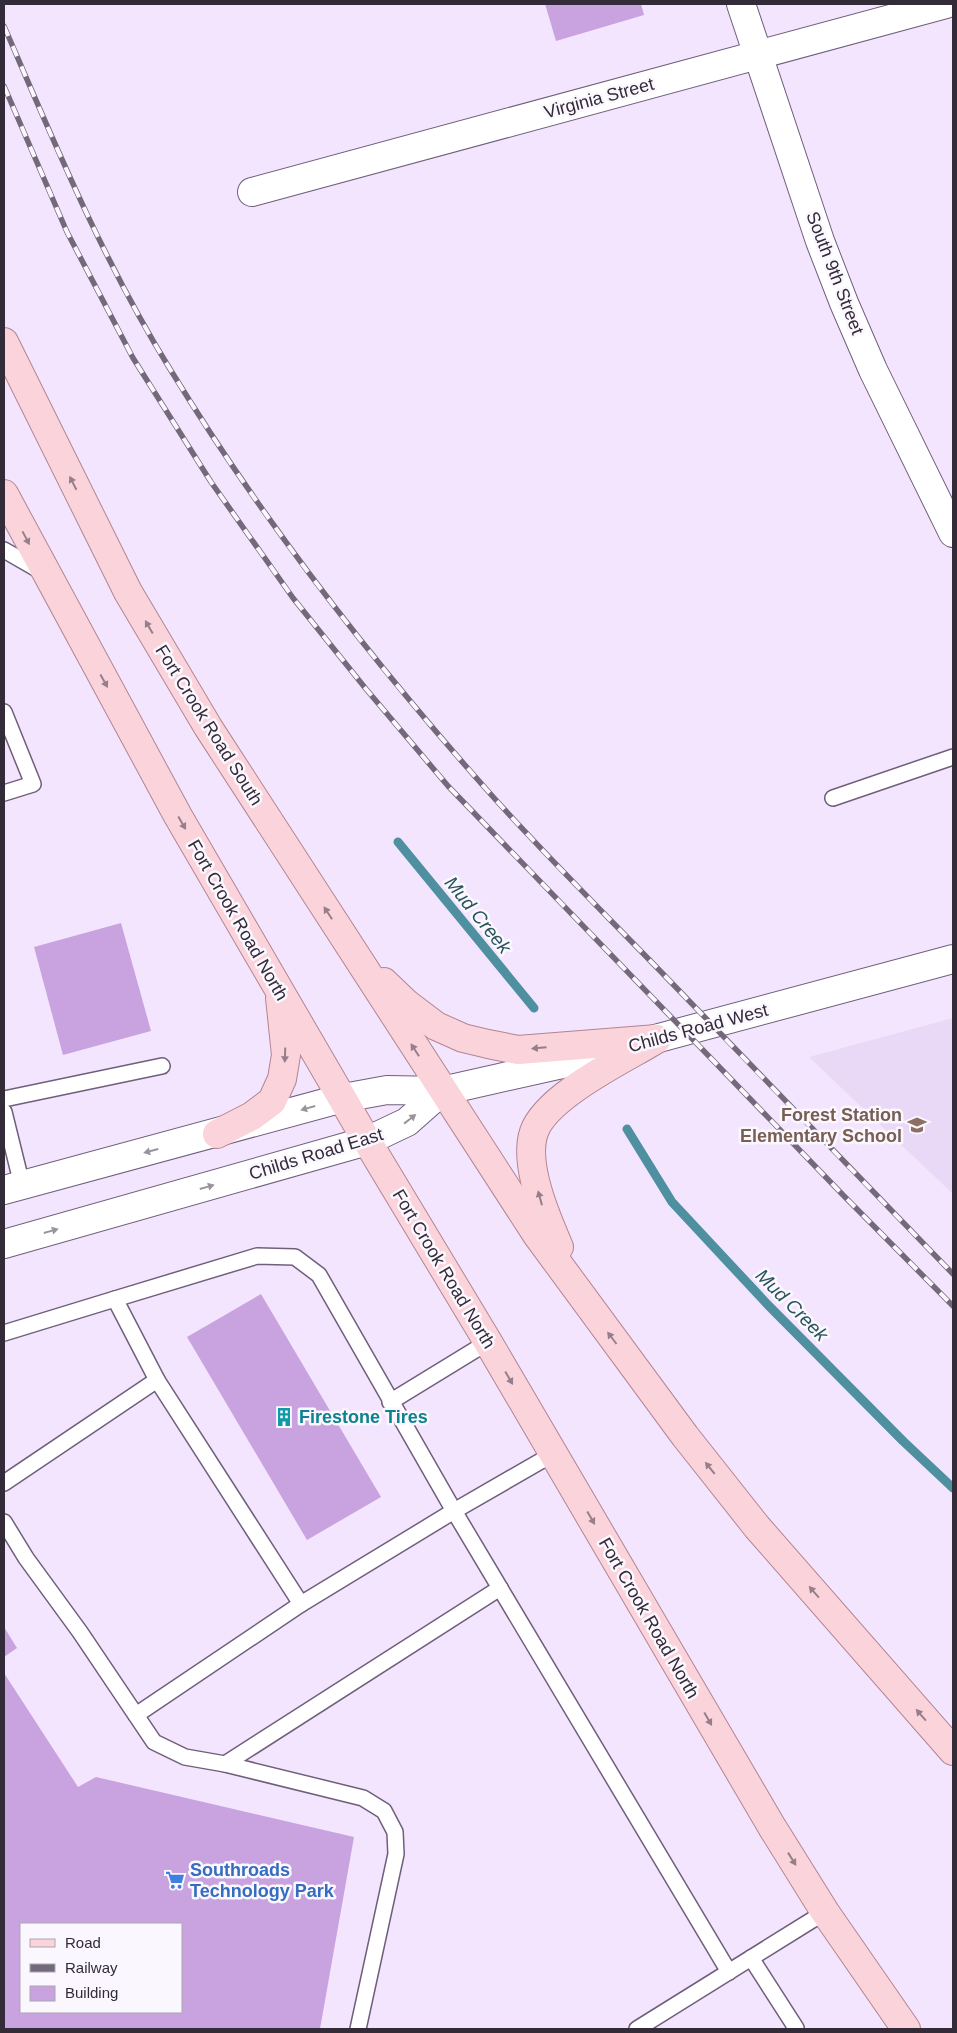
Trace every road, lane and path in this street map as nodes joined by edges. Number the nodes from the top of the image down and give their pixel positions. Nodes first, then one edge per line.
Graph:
1 (740, 4) edge
2 (946, 4) edge
3 (757, 55) junction
4 (252, 192) dead end
5 (4, 342) edge
6 (4, 494) edge
7 (953, 533) edge
8 (4, 550) edge
9 (46, 575) junction
10 (4, 712) edge
11 (953, 757) edge
12 (4, 793) edge
13 (833, 798) dead end
14 (351, 949) junction
15 (953, 959) edge
16 (279, 989) junction
17 (657, 1039) junction
18 (162, 1066) dead end
19 (442, 1091) junction
20 (343, 1098) junction
21 (4, 1099) edge
22 (4, 1112) edge
23 (217, 1134) junction
24 (367, 1141) junction
25 (13, 1188) edge
26 (4, 1244) edge
27 (578, 1292) junction
28 (116, 1300) junction
29 (4, 1334) edge
30 (488, 1342) junction
31 (157, 1380) junction
32 (390, 1402) junction
33 (554, 1454) junction
34 (4, 1483) edge
35 (454, 1511) junction
36 (4, 1522) edge
37 (500, 1588) junction
38 (301, 1604) junction
39 (136, 1715) junction
40 (953, 1751) edge
41 (225, 1764) junction
42 (825, 1912) junction
43 (751, 1958) junction
44 (729, 1972) junction
45 (358, 2029) edge
46 (637, 2029) edge
47 (794, 2029) edge
48 (906, 2029) edge

1 - 3 street, South 9th Street
2 - 3 street, Virginia Street
3 - 4 street, Virginia Street
3 - 7 street, South 9th Street
14 -> 5 main road, Fort Crook Road South
6 -> 9 main road, Fort Crook Road North
8 - 9 lane
9 -> 16 main road, Fort Crook Road North
10 - 12 lane
11 - 13 lane
17 -> 14 main road
19 -> 14 main road, Fort Crook Road South
15 - 17 street, Childs Road West
16 - 20 main road, Fort Crook Road North
16 -> 23 main road
17 - 19 street, Childs Road West
27 -> 17 main road
18 - 21 lane
19 - 20 street
24 -> 19 street, Childs Road East
19 - 27 main road
20 -> 23 street
20 - 24 main road, Fort Crook Road North
22 - 25 lane
23 -> 25 street
26 -> 24 street, Childs Road East
24 - 30 main road, Fort Crook Road North
40 -> 27 main road
28 - 29 lane
28 - 31 lane
28 - 32 lane
30 - 32 lane
30 -> 33 main road, Fort Crook Road North
31 - 34 lane
31 - 38 lane
32 - 35 lane
33 - 35 lane
33 -> 42 main road, Fort Crook Road North
35 - 37 lane
35 - 38 lane
36 - 39 lane
37 - 41 lane
37 - 44 lane
38 - 39 lane
39 - 41 lane
41 - 45 lane
42 - 43 lane
42 - 48 main road, Fort Crook Road North
43 - 44 lane
43 - 47 lane
44 - 46 lane

